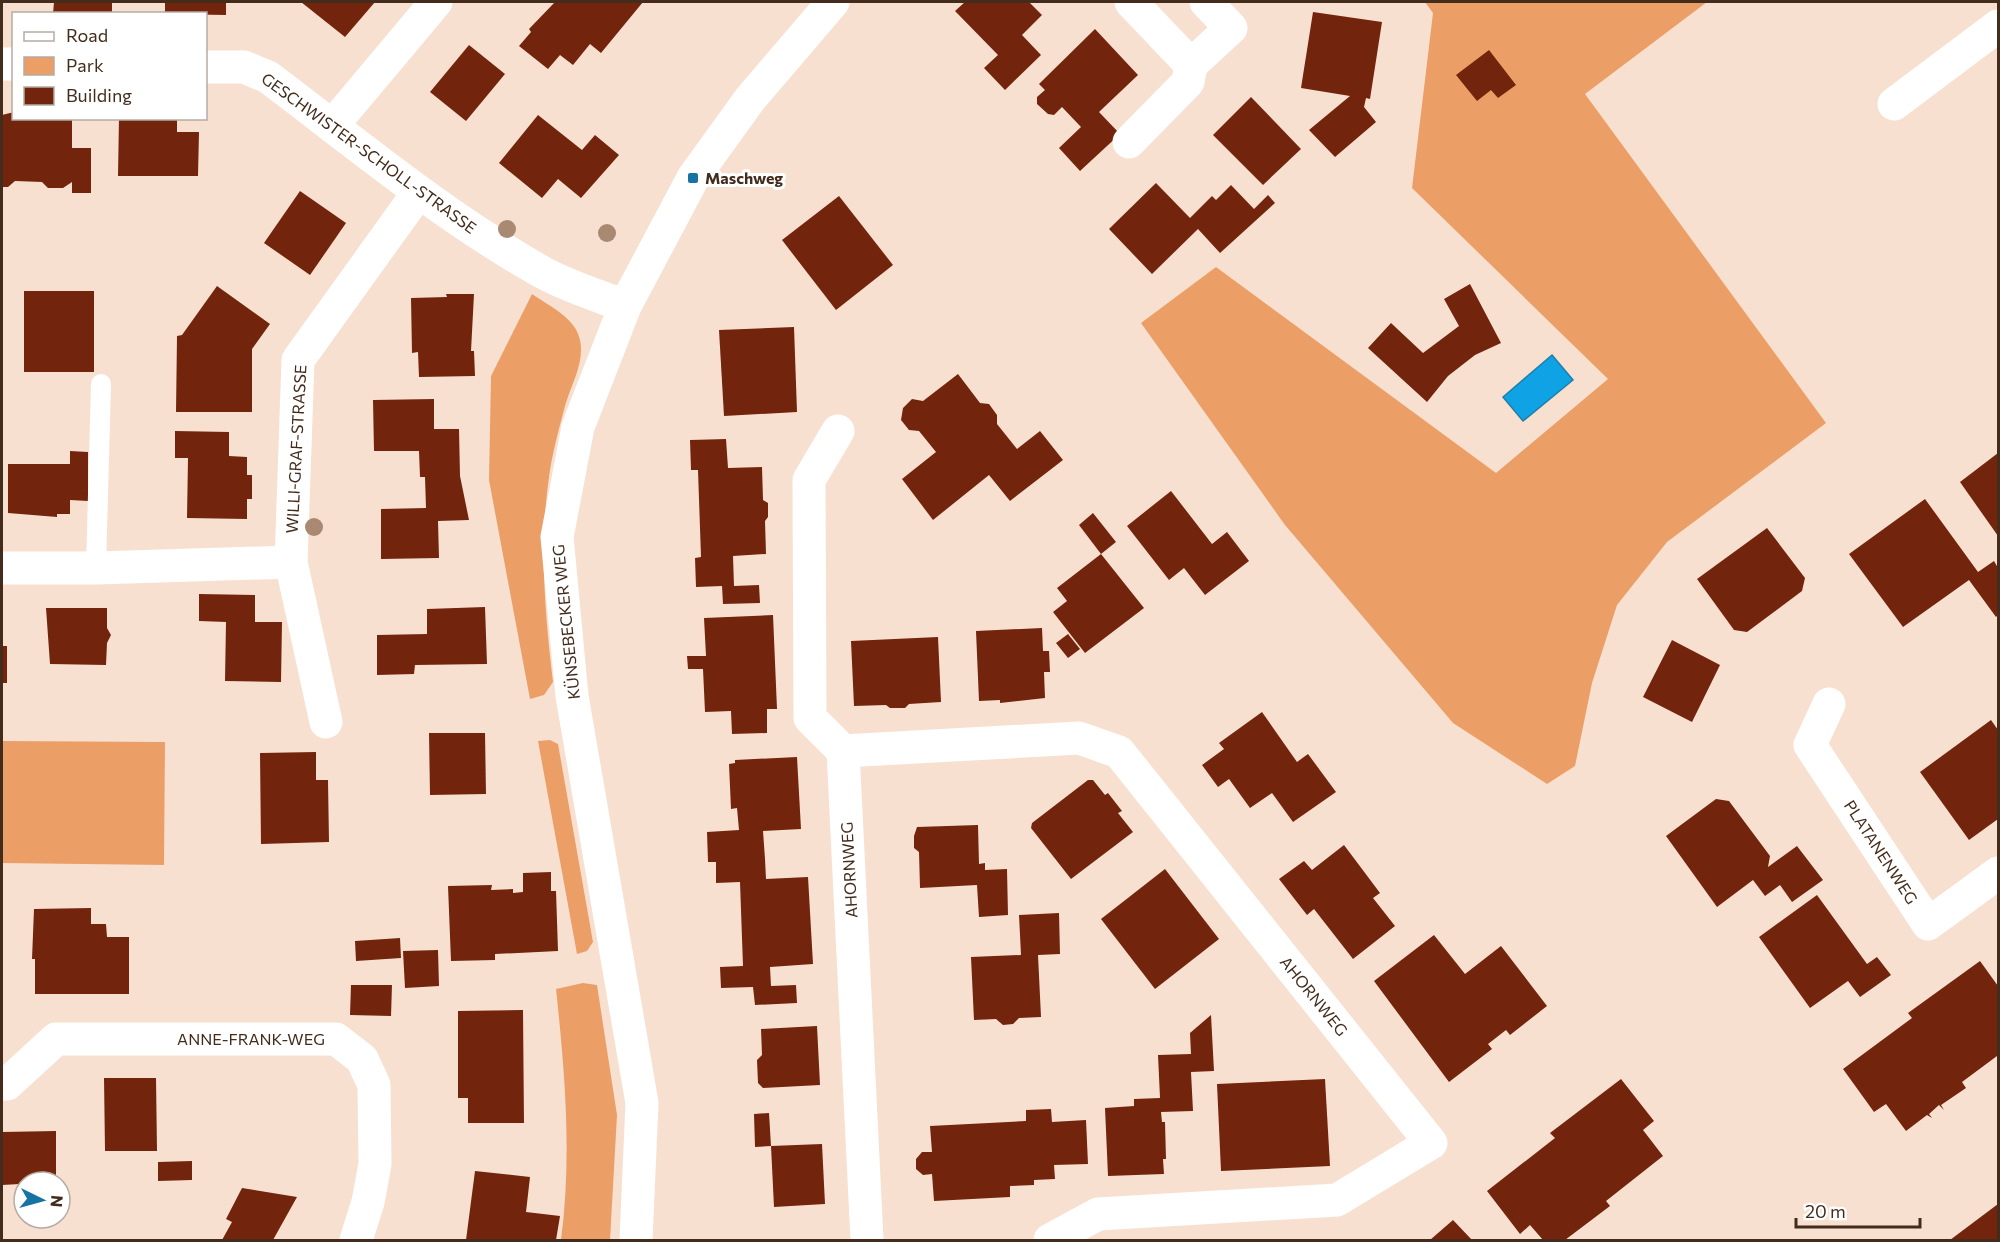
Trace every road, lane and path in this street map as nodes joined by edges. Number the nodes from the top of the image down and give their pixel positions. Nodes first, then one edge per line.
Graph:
1 (436, 2) edge
2 (833, 2) edge
3 (1131, 2) edge
4 (1206, 2) edge
5 (1998, 26) edge
6 (1191, 65) junction
7 (207, 67) edge
8 (1894, 105) dead end
9 (332, 126) junction
10 (1129, 142) dead end
11 (418, 193) junction
12 (625, 306) junction
13 (101, 384) dead end
14 (838, 431) dead end
15 (291, 562) junction
16 (2, 568) edge
17 (96, 568) junction
18 (1828, 704) dead end
19 (326, 722) dead end
20 (843, 751) junction
21 (1998, 873) edge
22 (2, 1084) edge
23 (356, 1240) edge
24 (636, 1240) edge
25 (867, 1240) edge
26 (1050, 1240) edge

1 - 9 street
2 - 12 street, KÜNSEBECKER WEG
3 - 6 street
4 - 6 street
5 - 8 street
6 - 10 street
7 - 9 street, GESCHWISTER-SCHOLL-STRASSE
9 - 11 street, GESCHWISTER-SCHOLL-STRASSE
11 - 12 street, GESCHWISTER-SCHOLL-STRASSE
11 - 15 street, WILLI-GRAF-STRASSE
12 - 24 street, KÜNSEBECKER WEG
13 - 17 lane
14 - 20 street
15 - 17 street
15 - 19 street, WILLI-GRAF-STRASSE
16 - 17 street
18 - 21 street, PLATANENWEG
20 - 25 street, AHORNWEG
20 - 26 street, AHORNWEG
22 - 23 street, ANNE-FRANK-WEG

